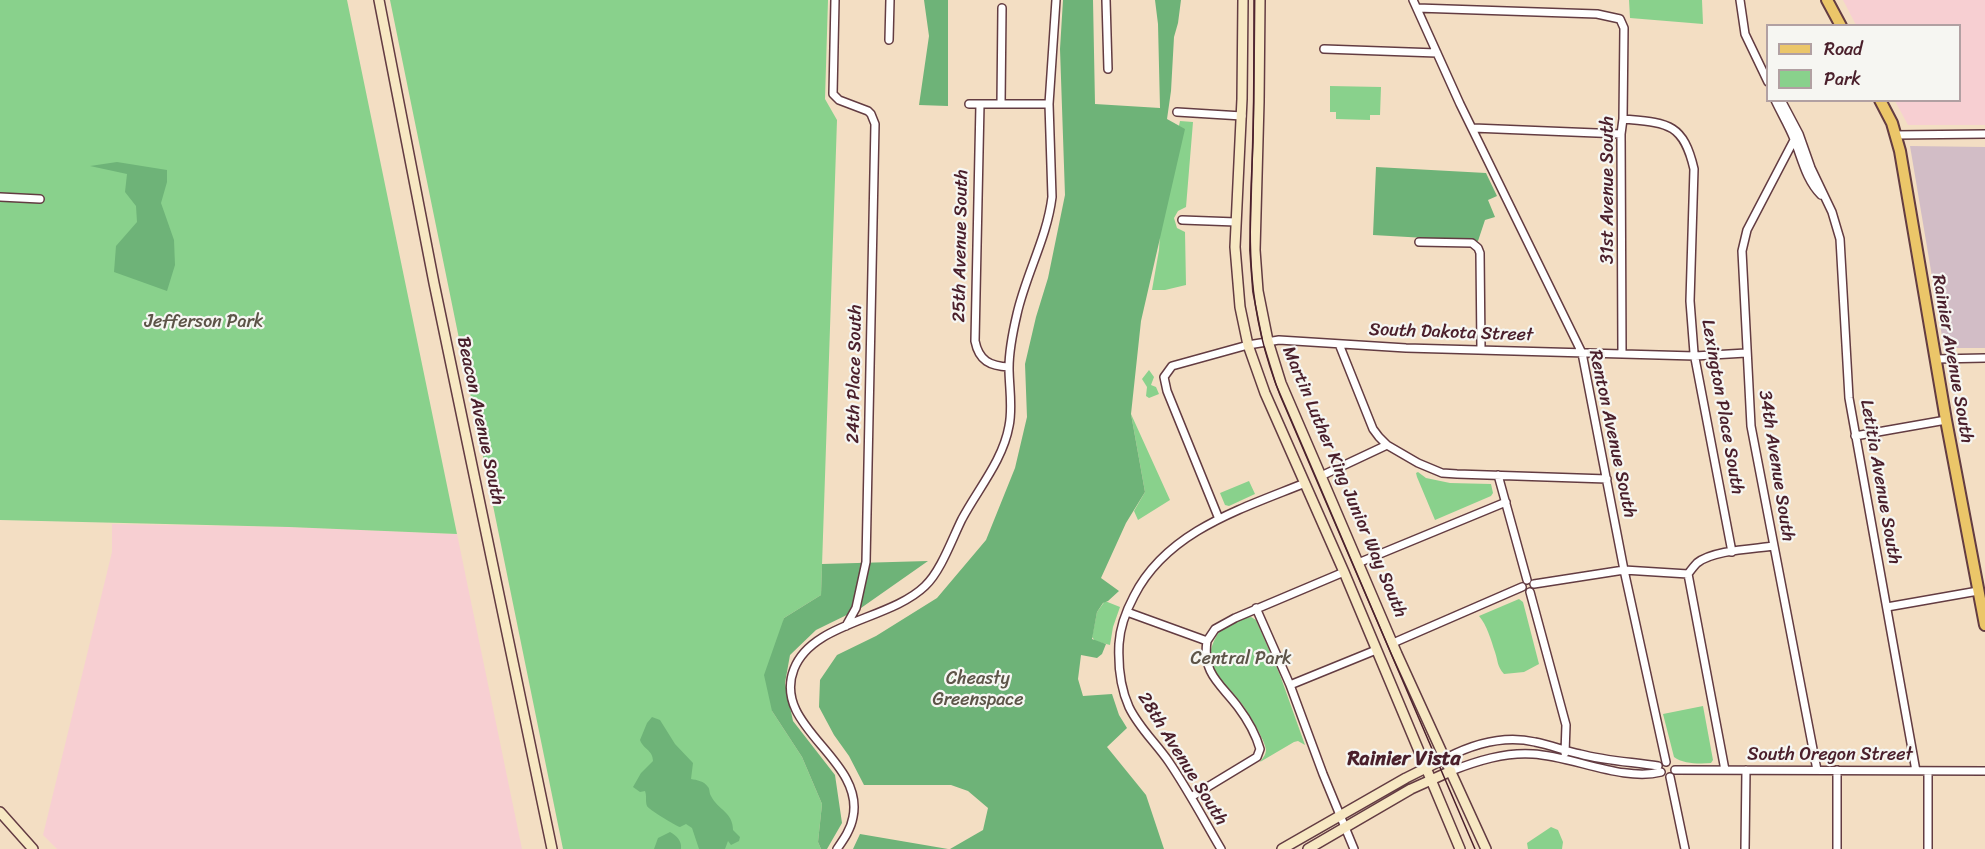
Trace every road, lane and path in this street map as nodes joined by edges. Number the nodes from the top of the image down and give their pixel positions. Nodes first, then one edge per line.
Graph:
1 (379, 0) edge
2 (835, 0) edge
3 (890, 0) edge
4 (1056, 0) edge
5 (1106, 0) edge
6 (1242, 0) edge
7 (1260, 0) edge
8 (1740, 0) edge
9 (1827, 0) edge
10 (1415, 4) edge
11 (1002, 8) dead end
12 (1839, 24) edge
13 (889, 40) dead end
14 (1324, 49) dead end
15 (1437, 53) junction
16 (1108, 69) dead end
17 (1766, 80) edge
18 (1775, 102) edge
19 (1782, 102) edge
20 (1881, 102) edge
21 (969, 104) dead end
22 (980, 104) junction
23 (1001, 104) junction
24 (1049, 104) junction
25 (1177, 112) dead end
26 (1242, 116) junction
27 (1623, 119) junction
28 (1473, 128) junction
29 (1621, 134) junction
30 (1985, 134) edge
31 (1896, 135) junction
32 (1794, 140) junction
33 (0, 197) edge
34 (40, 199) dead end
35 (1825, 199) junction
36 (1182, 220) dead end
37 (1236, 222) junction
38 (1419, 242) dead end
39 (1268, 341) junction
40 (1339, 344) junction
41 (1248, 345) junction
42 (1481, 350) junction
43 (1582, 352) junction
44 (1622, 353) junction
45 (1746, 353) junction
46 (1695, 356) junction
47 (1985, 358) edge
48 (1936, 359) junction
49 (1009, 367) junction
50 (1946, 420) junction
51 (1855, 436) junction
52 (1387, 445) junction
53 (1498, 475) junction
54 (1321, 476) junction
55 (1607, 479) junction
56 (1305, 483) junction
57 (1506, 502) junction
58 (1219, 519) junction
59 (1774, 546) junction
60 (1732, 552) junction
61 (1359, 563) junction
62 (1624, 570) junction
63 (1344, 572) junction
64 (1688, 574) junction
65 (1527, 580) junction
66 (1534, 584) junction
67 (1522, 587) junction
68 (1980, 591) edge
69 (1530, 592) junction
70 (1887, 607) junction
71 (1256, 608) junction
72 (1127, 612) junction
73 (1984, 618) edge
74 (846, 626) junction
75 (1207, 641) junction
76 (1393, 643) junction
77 (1376, 650) junction
78 (1290, 685) junction
79 (1566, 750) junction
80 (1446, 759) junction
81 (1563, 759) junction
82 (1666, 762) junction
83 (1426, 769) junction
84 (1660, 769) junction
85 (1725, 770) junction
86 (1746, 770) junction
87 (1817, 770) junction
88 (1837, 770) junction
89 (1451, 771) junction
90 (1916, 771) junction
91 (1928, 771) junction
92 (1985, 771) edge
93 (1672, 774) junction
94 (1430, 780) junction
95 (1191, 797) junction
96 (0, 812) edge
97 (1340, 816) junction
98 (1345, 828) junction
99 (33, 849) edge
100 (552, 849) edge
101 (837, 849) edge
102 (1221, 849) edge
103 (1282, 849) edge
104 (1308, 849) edge
105 (1354, 849) edge
106 (1460, 849) edge
107 (1486, 849) edge
108 (1685, 849) edge
109 (1746, 849) edge
110 (1837, 849) edge
111 (1928, 849) edge

1 - 100 main road, Beacon Avenue South
2 - 74 street, 24th Place South
3 - 13 street
4 - 24 street
5 - 16 street
6 - 26 main road, Martin Luther King Junior Way South
7 - 39 main road, Martin Luther King Junior Way South
8 - 17 street
9 - 12 main road
10 - 15 street, Renton Avenue South
10 - 27 street, 31st Avenue South
11 - 23 street
14 - 15 street
15 - 28 street, Renton Avenue South
18 - 32 street, Letitia Avenue South
19 - 35 street, Letitia Avenue South
20 - 31 main road, Rainier Avenue South
21 - 22 street
22 - 23 street
22 - 49 street, 25th Avenue South
23 - 24 street
24 - 49 street
25 - 26 street
26 - 37 main road, Martin Luther King Junior Way South
27 - 29 street, 31st Avenue South
27 - 46 street, Lexington Place South
28 - 29 street
28 - 43 street, Renton Avenue South
29 - 44 street, 31st Avenue South
30 - 31 street
31 - 48 main road, Rainier Avenue South
32 - 35 street, Letitia Avenue South
32 - 45 street, 34th Avenue South
33 - 34 street
35 - 51 street, Letitia Avenue South
36 - 37 street
37 - 41 main road, Martin Luther King Junior Way South
38 - 42 street
39 - 40 street, South Dakota Street
39 - 41 street, South Dakota Street
39 - 54 main road, Martin Luther King Junior Way South
40 - 42 street, South Dakota Street
40 - 52 street
41 - 56 main road, Martin Luther King Junior Way South
41 - 58 street, South Dakota Street
42 - 43 street, South Dakota Street
43 - 44 street, South Dakota Street
43 - 55 street, Renton Avenue South
44 - 46 street, South Dakota Street
45 - 46 street, South Dakota Street
45 - 59 street, 34th Avenue South
46 - 60 street, Lexington Place South
47 - 48 street
48 - 50 main road, Rainier Avenue South
49 - 74 street
50 - 51 street
50 - 68 main road, Rainier Avenue South
51 - 70 street, Letitia Avenue South
52 - 53 street
52 - 54 street
53 - 55 street
53 - 57 street
54 - 61 main road, Martin Luther King Junior Way South
55 - 62 street, Renton Avenue South
56 - 58 street, 28th Avenue South
56 - 63 main road, Martin Luther King Junior Way South
57 - 61 street
57 - 65 street
58 - 72 street, 28th Avenue South
59 - 60 street
59 - 87 street, 34th Avenue South
60 - 64 street
61 - 76 main road, Martin Luther King Junior Way South
62 - 64 street
62 - 66 street
62 - 82 street, Renton Avenue South
63 - 71 street
63 - 77 main road, Martin Luther King Junior Way South
64 - 85 street
65 - 66 street
65 - 67 street
66 - 69 street
67 - 69 street
67 - 76 street
68 - 70 street
68 - 73 main road, Rainier Avenue South
69 - 79 street
70 - 90 street, Letitia Avenue South
71 - 75 street
71 - 78 street
72 - 75 street
72 - 95 street, 28th Avenue South
74 - 101 street
75 - 95 street
76 - 80 main road, Martin Luther King Junior Way South
77 - 78 street
77 - 83 main road, Martin Luther King Junior Way South
78 - 97 street
79 - 80 street
79 - 81 street
79 - 84 street
80 - 83 main road
80 - 89 main road, Martin Luther King Junior Way South
81 - 84 street
81 - 89 street
82 - 84 street
82 - 93 street
83 - 94 main road, Martin Luther King Junior Way South
83 - 97 main road
84 - 93 street
85 - 86 street, South Oregon Street
85 - 93 street, South Oregon Street
86 - 87 street, South Oregon Street
86 - 109 street
87 - 88 street, South Oregon Street
88 - 90 street, South Oregon Street
88 - 110 street
89 - 94 main road
89 - 107 main road, Martin Luther King Junior Way South
90 - 91 street, South Oregon Street
91 - 92 street, South Oregon Street
91 - 111 street
93 - 108 street
94 - 98 main road
94 - 106 main road, Martin Luther King Junior Way South
95 - 102 street, 28th Avenue South
96 - 99 main road
97 - 98 street
97 - 103 main road
98 - 104 main road
98 - 105 street

